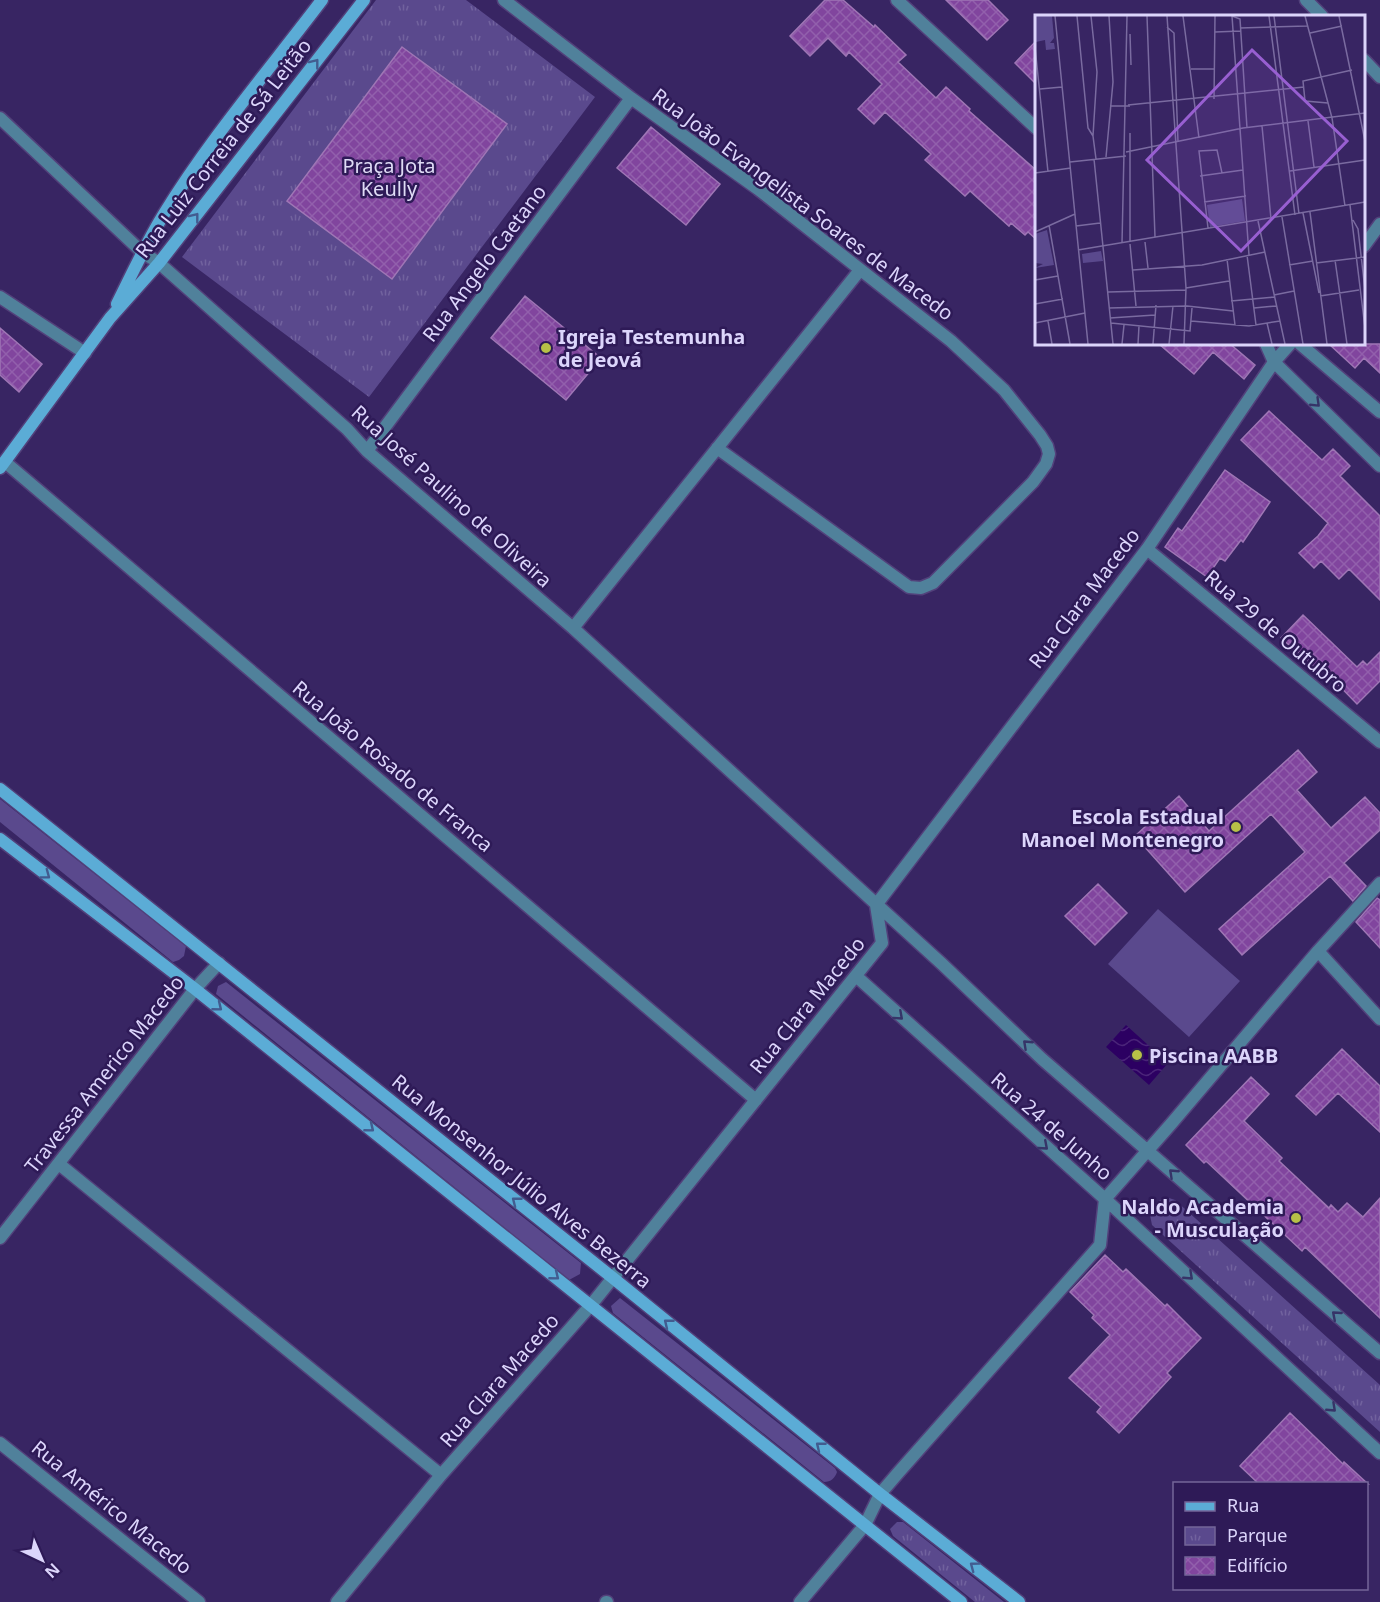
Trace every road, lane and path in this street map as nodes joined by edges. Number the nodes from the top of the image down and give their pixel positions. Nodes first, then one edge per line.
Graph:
1 (322, 0) edge
2 (364, 0) edge
3 (504, 0) edge
4 (897, 0) edge
5 (1306, 0) edge
6 (1321, 15) edge
7 (1365, 61) edge
8 (1380, 77) edge
9 (631, 98) junction
10 (0, 118) edge
11 (1035, 127) edge
12 (1380, 224) edge
13 (1365, 245) edge
14 (142, 252) junction
15 (159, 263) junction
16 (860, 270) junction
17 (0, 297) edge
18 (110, 318) junction
19 (1266, 345) edge
20 (1289, 345) edge
21 (1301, 345) edge
22 (85, 353) junction
23 (1274, 362) junction
24 (1380, 412) edge
25 (717, 448) junction
26 (367, 451) junction
27 (2, 465) edge
28 (1380, 466) edge
29 (1147, 549) junction
30 (573, 628) junction
31 (1380, 742) edge
32 (0, 789) edge
33 (0, 839) edge
34 (1380, 883) edge
35 (876, 905) junction
36 (1318, 951) junction
37 (219, 963) junction
38 (856, 976) junction
39 (195, 989) junction
40 (1380, 1019) edge
41 (756, 1100) junction
42 (1149, 1149) junction
43 (59, 1164) junction
44 (1105, 1199) junction
45 (0, 1238) edge
46 (613, 1278) junction
47 (591, 1305) junction
48 (1380, 1353) edge
49 (0, 1443) edge
50 (1380, 1453) edge
51 (441, 1475) junction
52 (880, 1494) junction
53 (865, 1525) junction
54 (199, 1602) edge
55 (338, 1602) edge
56 (800, 1602) edge
57 (961, 1602) edge
58 (1019, 1602) edge

1 - 14 street, Rua Luiz Correia de Sá Leitão
15 -> 2 street, Rua Luiz Correia de Sá Leitão
3 - 9 street, Rua João Evangelista Soares de Macedo
4 - 11 street
5 - 6 street
7 - 8 street
9 - 16 street, Rua João Evangelista Soares de Macedo
9 - 26 street, Rua Angelo Caetano
10 - 14 street, Rua José Paulino de Oliveira
12 - 13 street
14 - 15 street, Rua José Paulino de Oliveira
14 - 18 street, Rua Luiz Correia de Sá Leitão
15 - 18 street, Rua Luiz Correia de Sá Leitão
15 - 26 street, Rua José Paulino de Oliveira
16 - 25 street
16 - 25 street, Rua João Evangelista Soares de Macedo
17 - 22 street
18 - 22 street, Rua Luiz Correia de Sá Leitão
19 - 23 street
20 - 23 street, Rua Clara Macedo
21 - 24 street
22 - 27 street, Rua Luiz Correia de Sá Leitão
23 -> 28 street
23 - 29 street, Rua Clara Macedo
25 - 30 street
26 - 30 street, Rua José Paulino de Oliveira
27 - 41 street, Rua João Rosado de Franca
29 - 31 street, Rua 29 de Outubro
29 - 35 street, Rua Clara Macedo
30 - 35 street, Rua José Paulino de Oliveira
32 - 37 street, Rua Monsenhor Júlio Alves Bezerra
33 -> 39 street
34 - 36 street
35 - 38 street, Rua Clara Macedo
42 -> 35 street
36 - 40 street
36 - 42 street
37 - 39 street, Travessa Americo Macedo
46 -> 37 street, Rua Monsenhor Júlio Alves Bezerra
38 - 41 street, Rua Clara Macedo
38 -> 44 street, Rua 24 de Junho
39 - 43 street, Travessa Americo Macedo
39 -> 47 street
41 - 46 street, Rua Clara Macedo
42 - 44 street
48 -> 42 street
43 - 45 street, Travessa Americo Macedo
43 - 51 street
44 -> 50 street, Rua 24 de Junho
44 - 52 street
46 - 47 street, Rua Clara Macedo
52 -> 46 street, Rua Monsenhor Júlio Alves Bezerra
47 - 51 street, Rua Clara Macedo
47 - 53 street
49 - 54 street, Rua Américo Macedo
51 - 55 street, Rua Clara Macedo
52 - 53 street
58 -> 52 street, Rua Monsenhor Júlio Alves Bezerra
53 - 56 street
53 - 57 street

